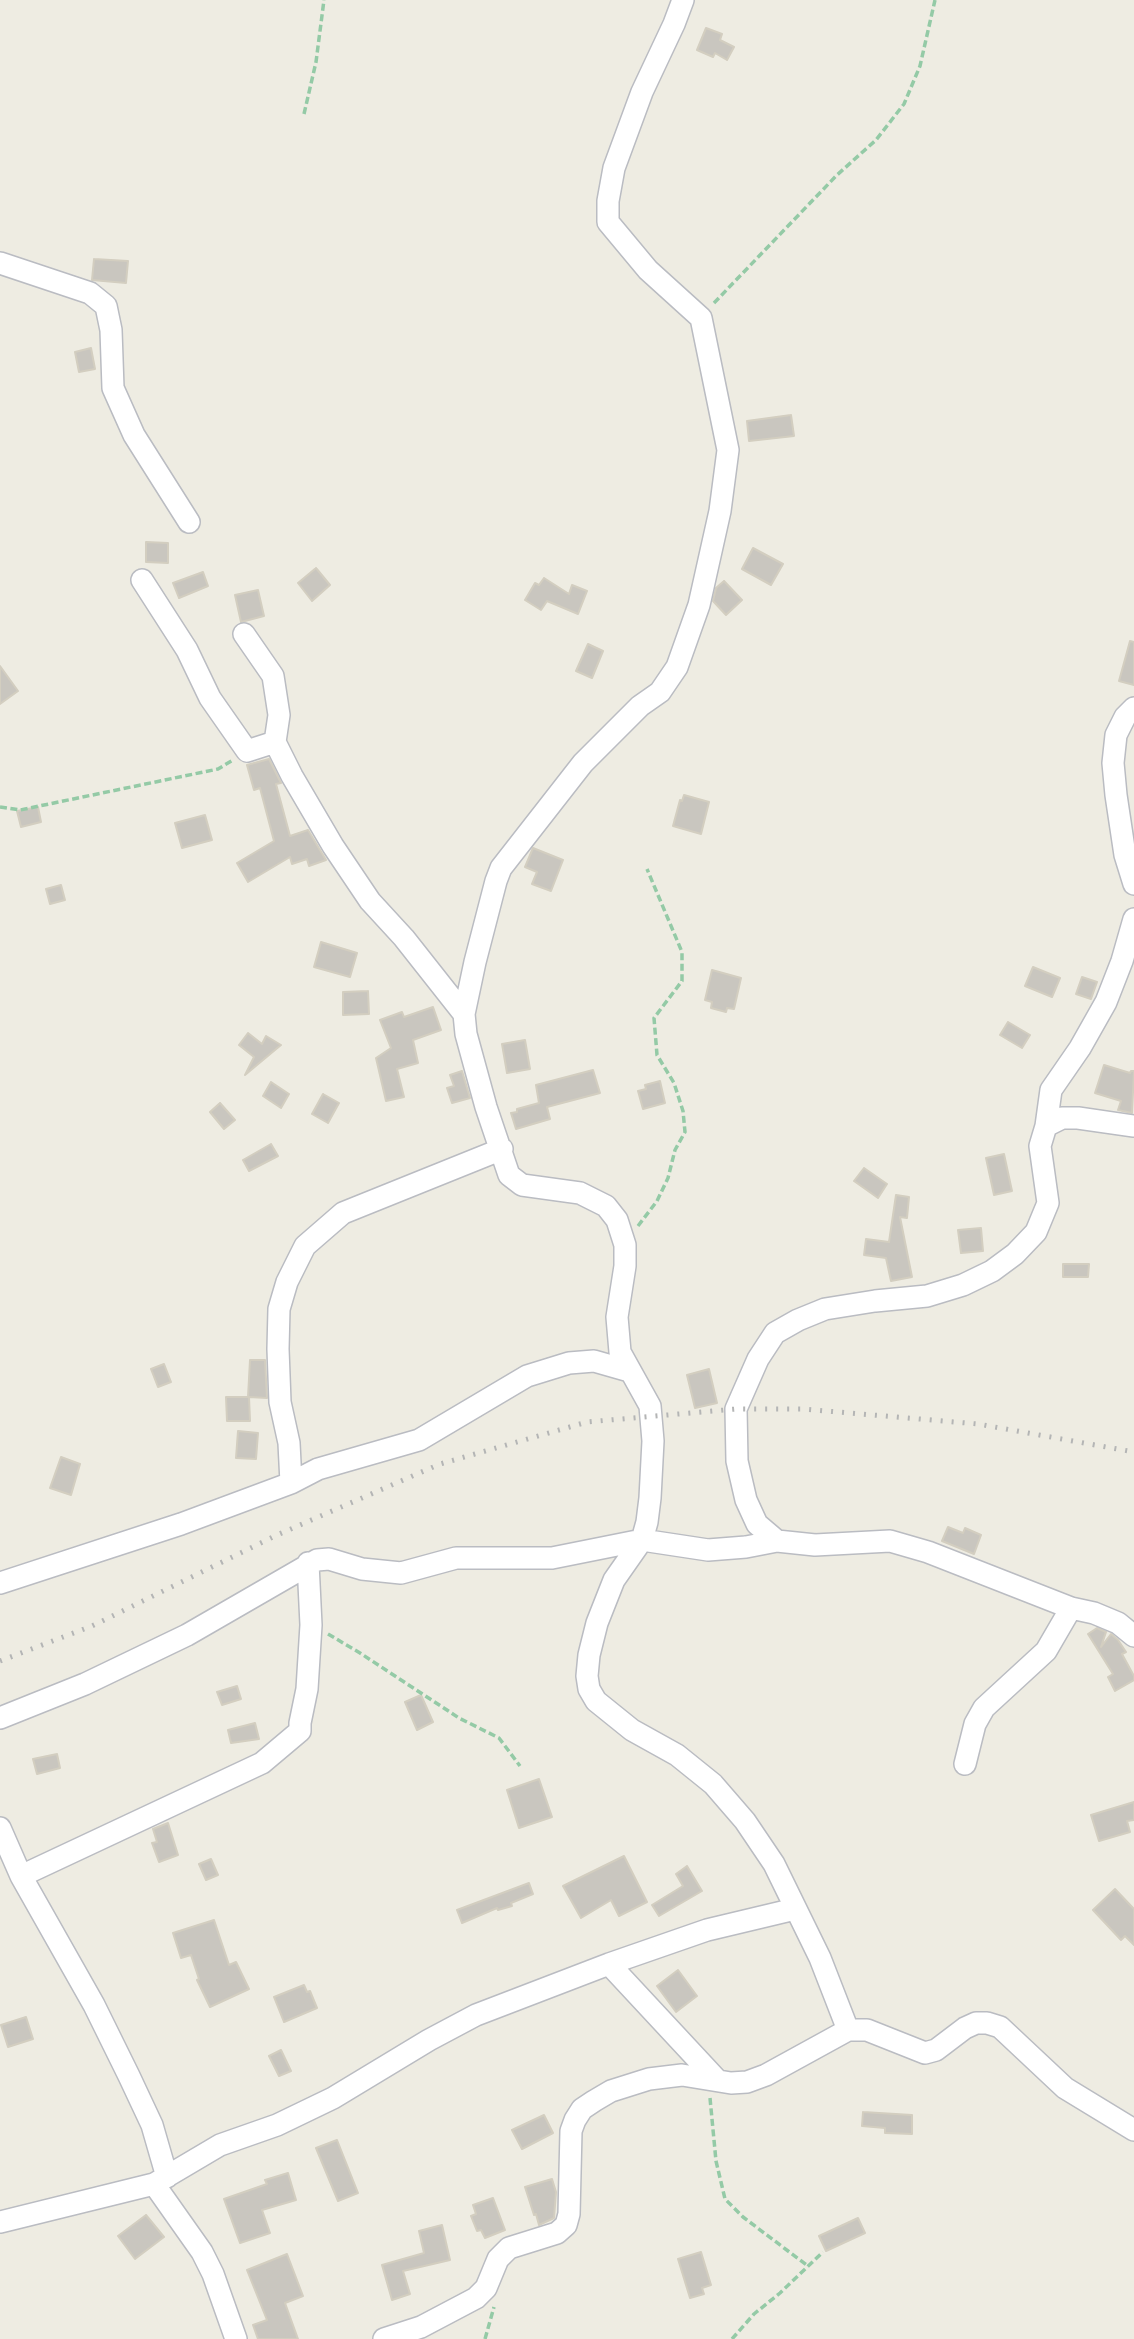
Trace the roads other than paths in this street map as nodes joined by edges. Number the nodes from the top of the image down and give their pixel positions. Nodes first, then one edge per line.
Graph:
1 (683, 0) edge
2 (0, 262) edge
3 (189, 522) dead end
4 (142, 580) dead end
5 (244, 634) dead end
6 (1134, 708) edge
7 (275, 742) junction
8 (1134, 884) edge
9 (1134, 919) edge
10 (464, 1014) junction
11 (1046, 1126) junction
12 (1134, 1126) edge
13 (502, 1149) junction
14 (629, 1371) junction
15 (291, 1483) junction
16 (642, 1540) junction
17 (777, 1541) junction
18 (308, 1563) junction
19 (0, 1583) edge
20 (1071, 1608) junction
21 (1134, 1636) edge
22 (0, 1718) edge
23 (965, 1764) dead end
24 (0, 1828) edge
25 (21, 1877) junction
26 (795, 1909) junction
27 (609, 1964) junction
28 (848, 2030) junction
29 (712, 2078) junction
30 (1134, 2130) edge
31 (161, 2180) junction
32 (0, 2222) edge
33 (423, 2333) edge
34 (236, 2339) edge
35 (384, 2339) edge

1 - 10 street
2 - 3 street
4 - 7 street
5 - 7 street
6 - 8 street
7 - 10 street
9 - 11 street
10 - 13 street
11 - 12 street
11 - 17 street
13 - 14 street
13 - 15 street
14 - 15 street
14 - 16 street
15 - 19 street
16 - 17 street
16 - 18 street
16 - 26 street
17 - 20 street
18 - 22 street
18 - 25 street
20 - 21 street
20 - 23 street
24 - 25 street
25 - 31 street
26 - 27 street
26 - 28 street
27 - 29 street
27 - 31 street
28 - 29 street
28 - 30 street
29 - 33 street
31 - 32 street
31 - 34 street
33 - 35 street

